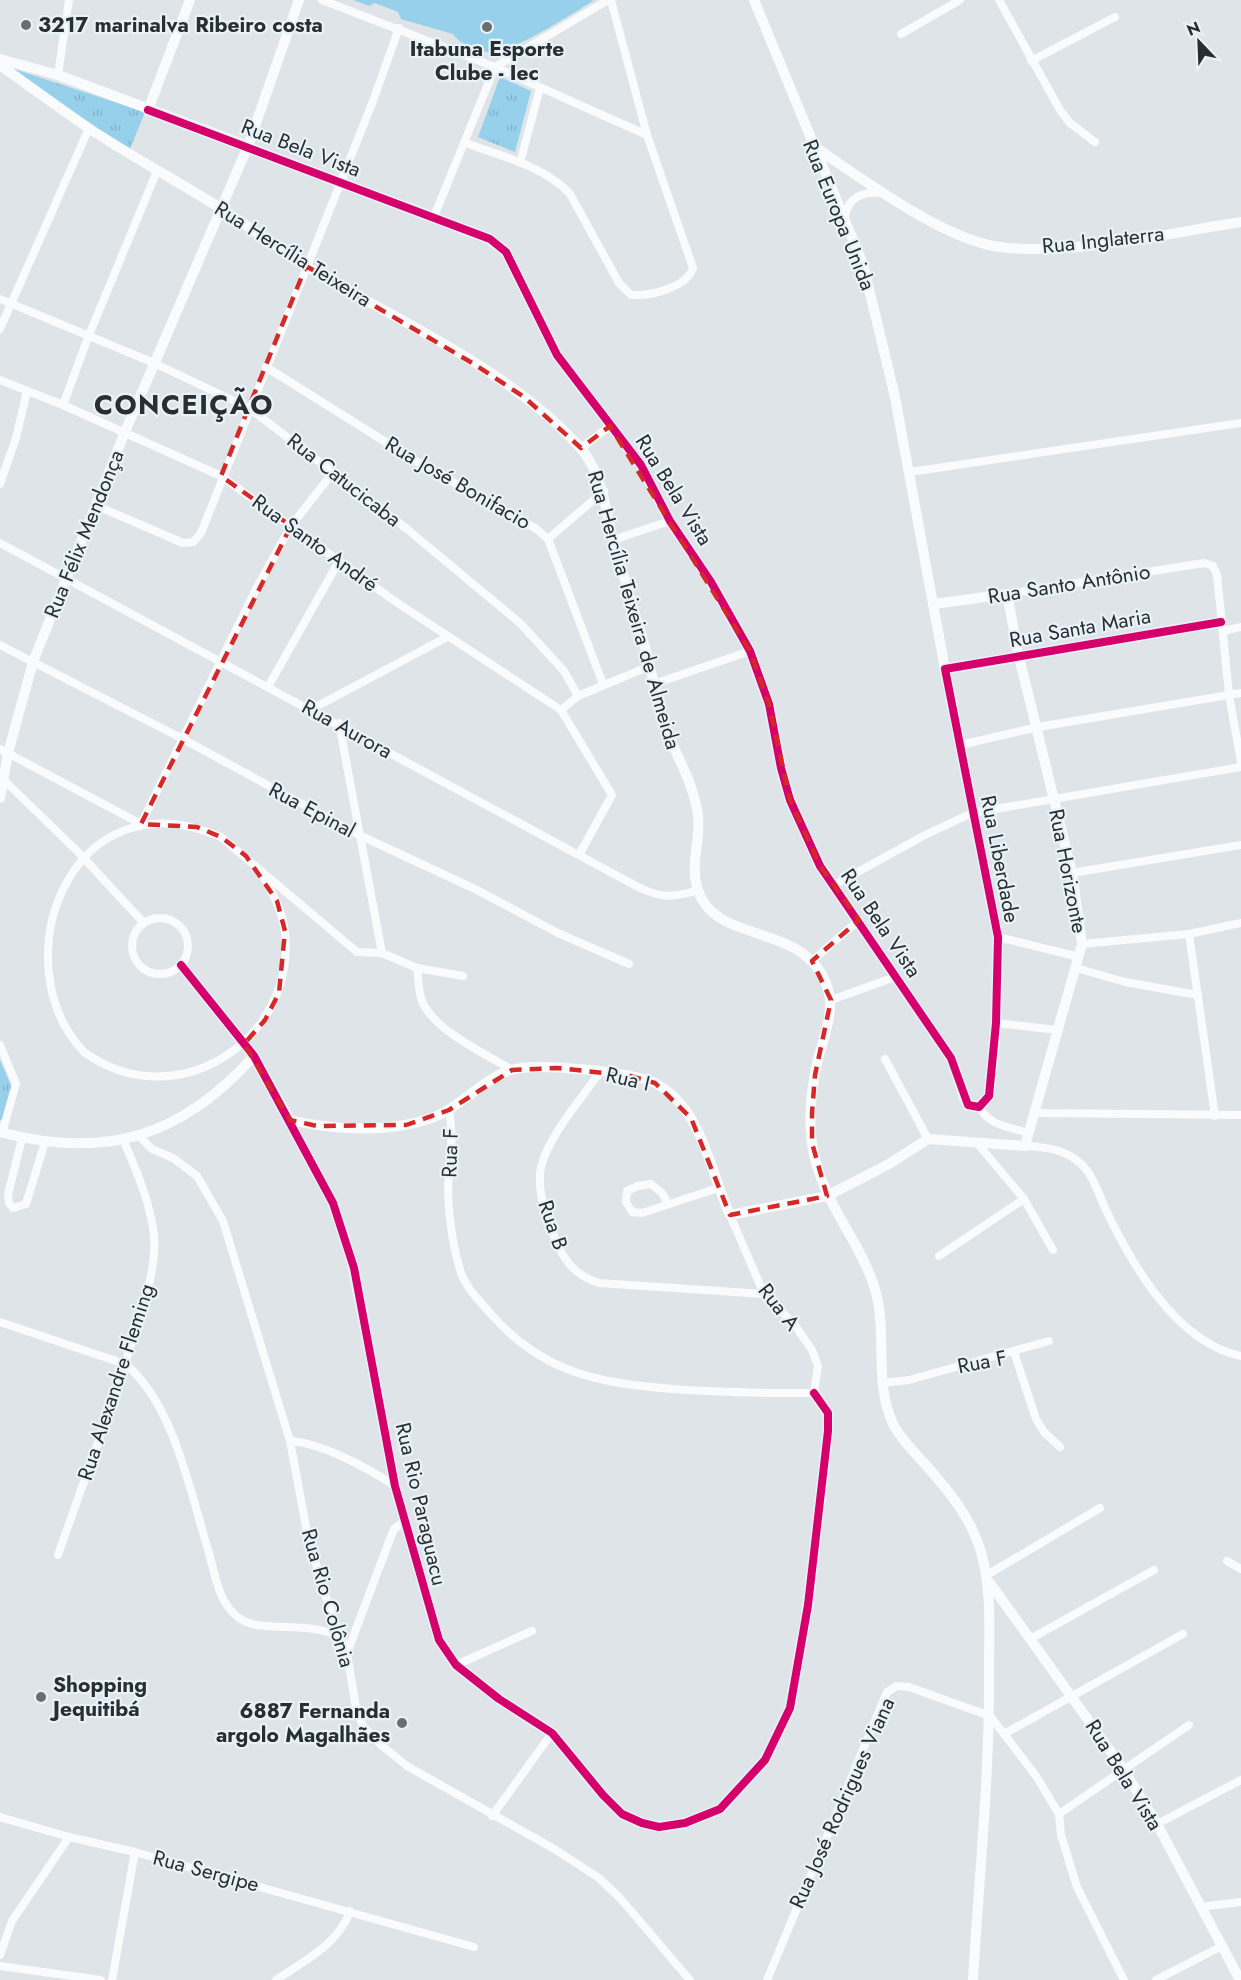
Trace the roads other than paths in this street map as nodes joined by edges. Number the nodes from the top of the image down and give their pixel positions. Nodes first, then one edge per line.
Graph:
1 (69, 0) edge
2 (190, 0) edge
3 (298, 0) edge
4 (322, 0) edge
5 (610, 0) edge
6 (754, 0) edge
7 (960, 0) edge
8 (999, 0) edge
9 (1115, 18) dead end
10 (399, 28) junction
11 (901, 34) dead end
12 (0, 59) edge
13 (1031, 61) junction
14 (0, 65) edge
15 (495, 67) junction
16 (58, 75) junction
17 (540, 88) junction
18 (148, 110) junction
19 (88, 128) junction
20 (647, 135) junction
21 (1095, 142) dead end
22 (466, 143) junction
23 (812, 144) junction
24 (248, 146) junction
25 (520, 164) junction
26 (157, 171) junction
27 (340, 182) junction
28 (883, 193) junction
29 (221, 208) junction
30 (433, 219) junction
31 (844, 222) junction
32 (1241, 222) edge
33 (306, 266) junction
34 (0, 299) edge
35 (10, 303) junction
36 (0, 329) edge
37 (88, 335) junction
38 (154, 363) junction
39 (266, 367) junction
40 (0, 380) edge
41 (27, 391) junction
42 (63, 405) junction
43 (249, 408) junction
44 (1241, 423) edge
45 (610, 426) junction
46 (124, 434) junction
47 (580, 448) junction
48 (334, 471) junction
49 (910, 472) junction
50 (221, 476) junction
51 (0, 484) edge
52 (603, 491) junction
53 (95, 505) junction
54 (670, 521) junction
55 (291, 526) junction
56 (548, 539) junction
57 (613, 540) junction
58 (0, 543) edge
59 (339, 561) junction
60 (66, 578) junction
61 (1007, 594) junction
62 (934, 604) junction
63 (1221, 622) junction
64 (1241, 627) edge
65 (1224, 631) junction
66 (447, 637) junction
67 (0, 645) edge
68 (750, 651) junction
69 (1019, 657) junction
70 (33, 662) junction
71 (220, 663) junction
72 (650, 666) junction
73 (945, 669) junction
74 (603, 684) junction
75 (654, 684) junction
76 (268, 687) junction
77 (1241, 693) edge
78 (1229, 695) junction
79 (578, 696) junction
80 (312, 709) junction
81 (561, 710) junction
82 (339, 723) junction
83 (1038, 727) junction
84 (183, 739) junction
85 (960, 745) junction
86 (4, 751) edge
87 (1241, 762) edge
88 (1241, 767) edge
89 (5, 781) junction
90 (0, 798) edge
91 (1054, 799) junction
92 (972, 813) junction
93 (141, 824) junction
94 (359, 835) junction
95 (1241, 845) edge
96 (78, 852) junction
97 (579, 855) junction
98 (71, 859) dead end
99 (1072, 873) junction
100 (262, 874) junction
101 (834, 885) junction
102 (697, 891) junction
103 (859, 920) junction
104 (144, 923) junction
105 (1241, 923) edge
106 (1189, 934) junction
107 (998, 937) junction
108 (1082, 944) junction
109 (382, 953) junction
110 (812, 961) junction
111 (1078, 963) junction
112 (629, 964) dead end
113 (181, 965) junction
114 (417, 968) junction
115 (463, 976) dead end
116 (895, 977) junction
117 (1198, 995) junction
118 (831, 1000) junction
119 (47, 1009) dead end
120 (996, 1023) junction
121 (1057, 1030) junction
122 (244, 1044) junction
123 (0, 1045) edge
124 (254, 1056) junction
125 (885, 1059) dead end
126 (512, 1070) junction
127 (600, 1072) junction
128 (979, 1107) junction
129 (449, 1110) junction
130 (1035, 1113) junction
131 (1241, 1115) edge
132 (1215, 1116) junction
133 (290, 1120) junction
134 (1, 1133) edge
135 (1029, 1133) junction
136 (139, 1136) junction
137 (22, 1138) junction
138 (123, 1139) junction
139 (928, 1140) junction
140 (45, 1142) junction
141 (977, 1143) junction
142 (1025, 1146) junction
143 (718, 1188) junction
144 (826, 1196) junction
145 (1024, 1199) junction
146 (668, 1203) junction
147 (730, 1215) junction
148 (1053, 1250) dead end
149 (939, 1256) dead end
150 (764, 1294) junction
151 (0, 1322) edge
152 (1049, 1341) dead end
153 (1014, 1352) junction
154 (1241, 1356) edge
155 (125, 1364) junction
156 (882, 1383) junction
157 (814, 1393) junction
158 (290, 1441) junction
159 (1060, 1447) dead end
160 (395, 1486) junction
161 (1100, 1508) dead end
162 (406, 1520) junction
163 (58, 1554) dead end
164 (1227, 1561) dead end
165 (1241, 1569) edge
166 (1154, 1570) dead end
167 (988, 1579) junction
168 (532, 1631) dead end
169 (1183, 1634) dead end
170 (340, 1637) junction
171 (1030, 1639) junction
172 (347, 1653) junction
173 (456, 1665) junction
174 (1072, 1695) junction
175 (990, 1716) junction
176 (1189, 1725) dead end
177 (552, 1733) junction
178 (1004, 1734) junction
179 (1124, 1770) junction
180 (1241, 1780) edge
181 (1059, 1815) junction
182 (492, 1816) junction
183 (0, 1817) edge
184 (1157, 1824) junction
185 (69, 1837) junction
186 (135, 1852) junction
187 (1241, 1902) edge
188 (1200, 1907) junction
189 (350, 1911) junction
190 (1222, 1946) junction
191 (474, 1947) dead end
192 (0, 1955) edge
193 (0, 1966) edge
194 (101, 1980) edge
195 (112, 1980) edge
196 (276, 1980) edge
197 (690, 1980) edge
198 (766, 1980) edge
199 (973, 1980) edge
200 (1124, 1980) edge
201 (1156, 1980) edge
202 (1240, 1980) edge

1 - 16 street
2 - 18 main road
3 - 24 main road, Rua Félix Mendonça
4 - 10 street
5 - 15 street
5 - 20 street
6 - 23 main road, Rua Europa Unida
7 - 11 street
8 - 13 street
9 - 13 street
10 - 15 street
10 - 27 street
12 - 16 main road, Rua Bela Vista
13 - 21 street
14 - 19 main road, Rua Hercília Teixeira
15 - 17 street
15 - 22 street
16 - 18 main road, Rua Bela Vista
17 - 20 street
17 - 25 street
18 - 24 main road, Rua Bela Vista
19 - 26 main road, Rua Hercília Teixeira
19 - 35 street
20 - 25 street
22 - 25 street
22 - 30 street
23 - 28 main road, Rua Inglaterra
23 - 31 main road, Rua Europa Unida
24 - 27 street, Rua Bela Vista
24 - 29 main road, Rua Félix Mendonça
26 - 29 main road, Rua Hercília Teixeira
26 - 37 street
27 - 30 street, Rua Bela Vista
27 - 33 street
28 - 31 street
28 - 32 main road, Rua Inglaterra
29 - 33 main road, Rua Hercília Teixeira
29 - 38 main road, Rua Félix Mendonça
30 - 45 street, Rua Bela Vista
31 - 49 main road, Rua Europa Unida
33 - 39 street
33 - 47 main road, Rua Hercília Teixeira
34 - 35 street, Rua Catucicaba
35 - 36 street
35 - 37 street, Rua Catucicaba
37 - 38 street, Rua Catucicaba
37 - 42 street
38 - 43 street, Rua Catucicaba
38 - 46 main road, Rua Félix Mendonça
39 - 43 street
39 - 56 street, Rua José Bonifacio
40 - 41 street, Rua Santo André
41 - 42 street, Rua Santo André
41 - 51 street
42 - 46 street, Rua Santo André
43 - 48 street, Rua Catucicaba
43 - 50 street
44 - 49 street
45 - 47 street
45 - 54 street, Rua Bela Vista
46 - 50 street, Rua Santo André
46 - 53 main road, Rua Félix Mendonça
47 - 52 main road, Rua Hercília Teixeira de Almeida
48 - 55 street
48 - 79 street, Rua Catucicaba
49 - 62 main road, Rua Liberdade
50 - 53 street
50 - 55 street, Rua Santo André
52 - 56 street
52 - 57 main road, Rua Hercília Teixeira de Almeida
53 - 60 main road, Rua Félix Mendonça
54 - 57 street
54 - 68 street, Rua Bela Vista
55 - 59 street, Rua Santo André
55 - 71 street
56 - 74 street, Rua José Bonifacio
57 - 72 main road, Rua Hercília Teixeira de Almeida
58 - 60 street, Rua Aurora
59 - 66 street, Rua Santo André
59 - 76 street
60 - 70 main road, Rua Félix Mendonça
60 - 71 street, Rua Aurora
61 - 62 main road, Rua Santo Antônio
61 - 63 street, Rua Santo Antônio
61 - 69 main road, Rua Horizonte
62 - 73 main road, Rua Liberdade
63 - 65 street
63 - 69 street, Rua Santa Maria
64 - 65 street
65 - 78 street
66 - 80 street
66 - 81 street, Rua Santo André
67 - 70 street, Rua Epinal
68 - 75 street
68 - 101 street, Rua Bela Vista
69 - 73 main road, Rua Santa Maria
69 - 83 main road, Rua Horizonte
70 - 84 street, Rua Epinal
70 - 86 main road, Rua Félix Mendonça
71 - 76 street, Rua Aurora
71 - 84 street
72 - 74 street
72 - 75 main road, Rua Hercília Teixeira de Almeida
73 - 85 street, Rua Liberdade
74 - 79 street
75 - 102 main road, Rua Hercília Teixeira de Almeida
76 - 80 street, Rua Aurora
77 - 78 street
78 - 83 street
78 - 87 street
79 - 81 street
80 - 82 street, Rua Aurora
81 - 97 street, Rua Santo André
82 - 94 street
82 - 97 street, Rua Aurora
83 - 85 street
83 - 91 main road, Rua Horizonte
84 - 93 street
84 - 94 street, Rua Epinal
85 - 92 street, Rua Liberdade
86 - 89 main road, Rua Félix Mendonça
86 - 93 street
88 - 91 street
89 - 90 main road, Rua Félix Mendonça
89 - 96 street
91 - 92 street
91 - 99 main road, Rua Horizonte
92 - 101 street
92 - 107 street, Rua Liberdade
93 - 96 street
93 - 100 street
94 - 109 street
94 - 112 street, Rua Epinal
95 - 99 street
96 - 98 street
96 - 104 street
97 - 102 street, Rua Aurora
99 - 108 main road, Rua Horizonte
100 - 109 street
100 - 122 street
101 - 103 street, Rua Bela Vista
102 - 110 main road
103 - 110 street
103 - 116 street, Rua Bela Vista
104 - 113 street
104 - 113 street
105 - 106 street
106 - 108 street
106 - 117 street
107 - 111 street
107 - 120 street, Rua Liberdade
108 - 111 main road, Rua Horizonte
109 - 114 street
110 - 118 main road
111 - 117 street
111 - 121 main road, Rua Horizonte
113 - 122 street, Rua Rio Paraguacu
114 - 115 street
114 - 126 street
116 - 118 street
116 - 128 street, Rua Bela Vista
117 - 132 street
118 - 144 main road
119 - 122 street
120 - 121 street
120 - 128 street, Rua Liberdade
121 - 130 main road, Rua Horizonte
122 - 124 street, Rua Rio Paraguacu
123 - 134 street
124 - 133 main road, Rua Rio Paraguacu
124 - 136 main road
125 - 139 street
126 - 127 main road, Rua I
126 - 129 main road, Rua F
127 - 143 main road, Rua I
127 - 150 street, Rua B
128 - 135 street
129 - 133 main road
129 - 157 street, Rua F
130 - 132 street
130 - 135 main road, Rua Horizonte
131 - 132 street
133 - 160 street, Rua Rio Paraguacu
134 - 137 main road
135 - 142 main road, Rua Horizonte
136 - 138 main road
136 - 158 street, Rua Rio Colônia
137 - 140 main road
137 - 140 street
138 - 140 main road
138 - 155 street, Rua Alexandre Fleming
139 - 141 main road
139 - 144 main road
141 - 142 main road
141 - 145 street
142 - 154 street
143 - 146 street
143 - 147 main road, Rua A
144 - 147 main road
144 - 156 main road
145 - 148 street
145 - 149 street
146 - 146 street
147 - 150 street, Rua A
150 - 157 street, Rua A
151 - 155 street
152 - 153 street
153 - 156 street, Rua F
153 - 159 street, Rua F
155 - 163 street, Rua Alexandre Fleming
155 - 170 street
156 - 167 main road
157 - 177 street, Rua Rio Paraguacu
158 - 160 street
158 - 170 street, Rua Rio Colônia
160 - 162 street, Rua Rio Paraguacu
161 - 167 street
162 - 172 street
162 - 173 street, Rua Rio Paraguacu
164 - 165 street
166 - 171 street
167 - 171 main road, Rua Bela Vista
167 - 175 main road
168 - 173 street
169 - 174 street
170 - 172 street, Rua Rio Colônia
171 - 174 main road, Rua Bela Vista
172 - 182 street, Rua Rio Colônia
173 - 177 street, Rua Rio Paraguacu
174 - 178 street
174 - 179 main road, Rua Bela Vista
175 - 178 street
175 - 198 street, Rua José Rodrigues Viana
175 - 199 main road
176 - 179 street
177 - 182 street
178 - 181 street
179 - 181 street
179 - 184 main road, Rua Bela Vista
180 - 184 street
181 - 200 street
182 - 197 street, Rua Rio Colônia
183 - 185 street, Rua Sergipe
184 - 188 main road, Rua Bela Vista
185 - 186 street, Rua Sergipe
185 - 192 street
186 - 189 street, Rua Sergipe
186 - 195 street
187 - 188 street
188 - 190 main road, Rua Bela Vista
189 - 191 street, Rua Sergipe
189 - 196 street
190 - 201 street
190 - 202 main road, Rua Bela Vista
193 - 194 street

